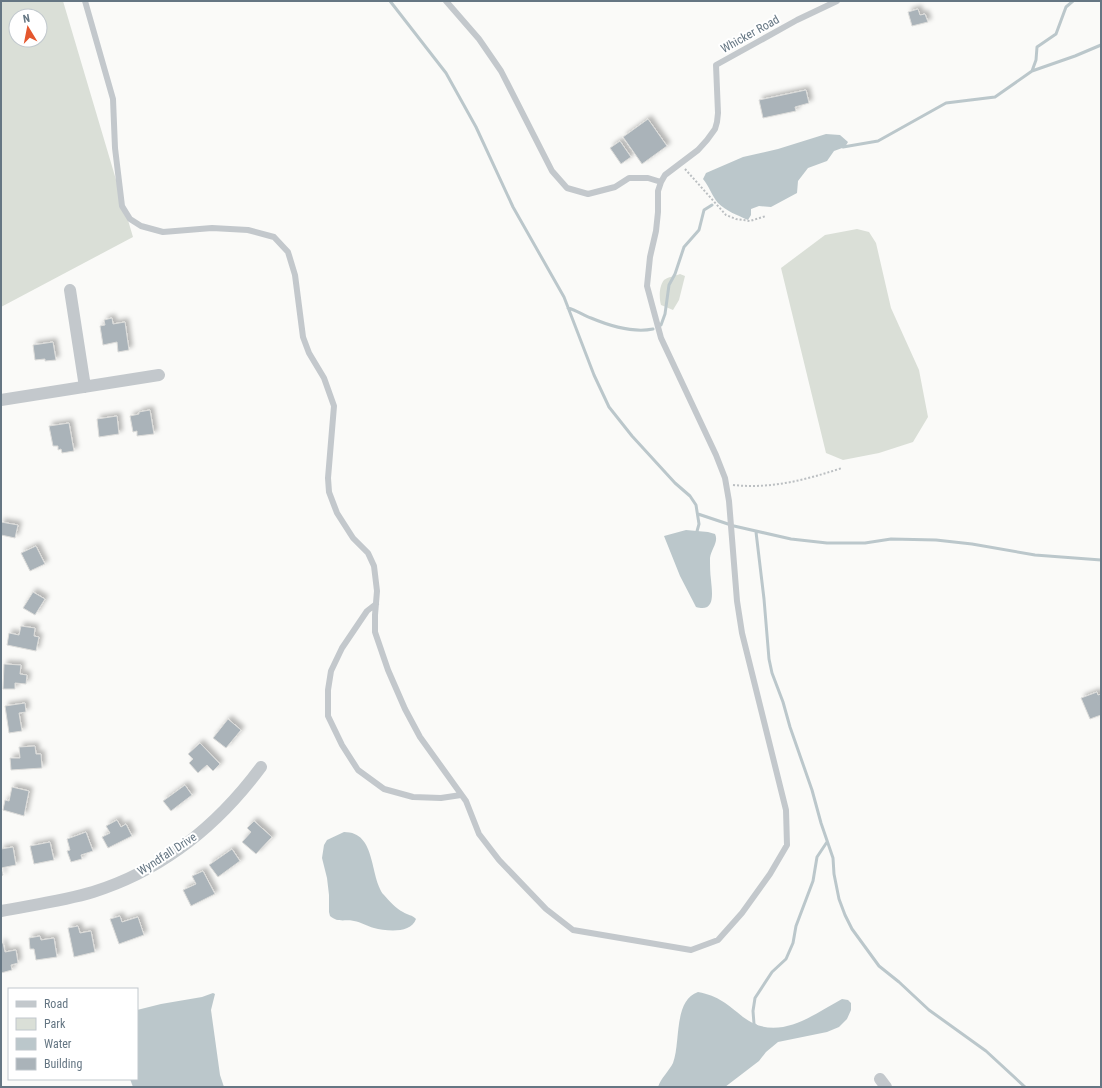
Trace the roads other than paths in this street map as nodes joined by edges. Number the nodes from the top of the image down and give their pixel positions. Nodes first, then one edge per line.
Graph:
1 (85, 1) edge
2 (446, 1) edge
3 (838, 1) edge
4 (662, 182) junction
5 (70, 290) dead end
6 (159, 375) dead end
7 (85, 387) junction
8 (1, 400) edge
9 (376, 604) junction
10 (261, 767) dead end
11 (462, 795) junction
12 (1, 911) edge

1 - 9 lane
2 - 4 lane
3 - 4 lane, Whicker Road
4 - 11 lane
5 - 7 street
6 - 7 street
7 - 8 street
9 - 11 lane
9 - 11 lane
10 - 12 street, Wyndfall Drive

